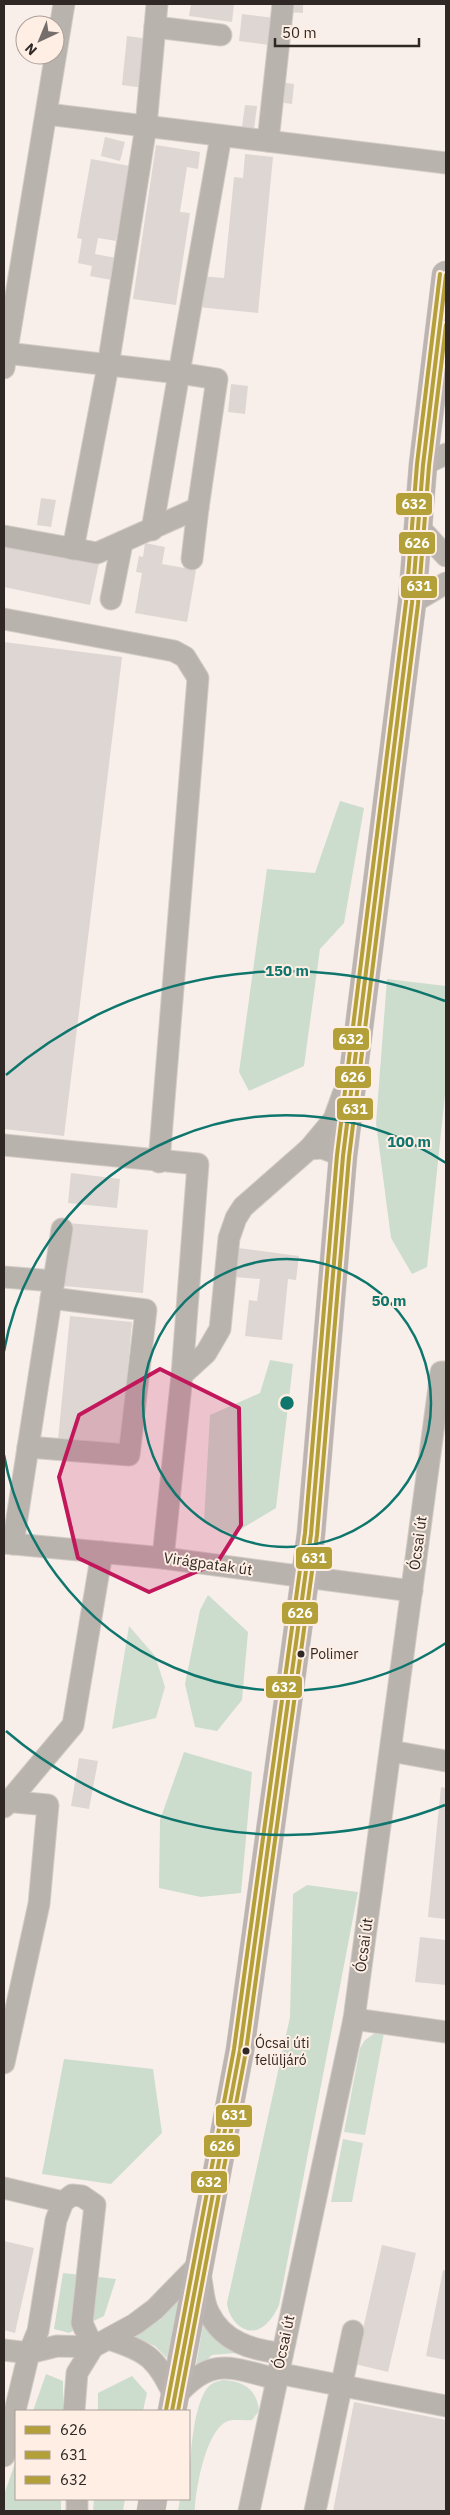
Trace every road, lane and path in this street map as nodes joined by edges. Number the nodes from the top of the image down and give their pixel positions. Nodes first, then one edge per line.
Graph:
1 (64, 4) edge
2 (156, 4) edge
3 (283, 4) edge
4 (154, 27) junction
5 (221, 35) dead end
6 (47, 114) junction
7 (146, 126) junction
8 (221, 136) junction
9 (268, 141) junction
10 (446, 163) edge
11 (446, 275) edge
12 (5, 361) edge
13 (108, 366) junction
14 (179, 373) junction
15 (435, 459) edge
16 (198, 508) junction
17 (419, 527) junction
18 (152, 530) junction
19 (4, 536) edge
20 (122, 543) junction
21 (73, 549) junction
22 (446, 556) edge
23 (192, 559) dead end
24 (446, 583) edge
25 (111, 599) dead end
26 (412, 603) junction
27 (4, 619) edge
28 (360, 1021) junction
29 (4, 1145) edge
30 (308, 1149) junction
31 (343, 1156) junction
32 (159, 1162) junction
33 (62, 1229) dead end
34 (4, 1277) edge
35 (52, 1289) junction
36 (444, 1372) edge
37 (182, 1374) junction
38 (28, 1447) junction
39 (8, 1544) edge
40 (102, 1552) junction
41 (163, 1558) junction
42 (303, 1577) junction
43 (412, 1591) junction
44 (391, 1751) junction
45 (446, 1760) edge
46 (5, 1803) edge
47 (354, 2019) junction
48 (446, 2032) edge
49 (4, 2063) edge
50 (4, 2188) edge
51 (63, 2202) junction
52 (198, 2265) junction
53 (353, 2332) dead end
54 (101, 2343) junction
55 (4, 2350) edge
56 (28, 2353) junction
57 (278, 2368) junction
58 (340, 2385) junction
59 (173, 2404) edge
60 (446, 2406) edge
61 (74, 2410) edge
62 (4, 2456) edge
63 (249, 2511) edge
64 (315, 2511) edge

1 - 6 street
2 - 4 street
3 - 9 street
4 - 5 street
4 - 7 street
6 - 7 street
6 - 12 street
7 - 8 street
7 - 13 street
8 - 9 street
8 - 14 street
9 - 10 street
11 - 15 main road
12 - 13 street
13 - 14 street
13 - 21 street
14 - 16 street
14 - 18 street
15 - 17 main road
16 - 18 street
16 - 23 street
17 - 22 street
17 - 26 main road
18 - 20 street
19 - 21 street
20 - 21 street
20 - 25 street
24 - 26 street
26 - 28 main road
27 - 32 street
28 - 30 street
28 - 31 main road
29 - 32 street
30 - 31 street
30 - 37 street
31 - 42 main road
32 - 37 street
33 - 35 street
34 - 35 street
35 - 38 street
35 - 38 street
36 - 43 street, Ócsai út
37 - 41 street
38 - 39 street
39 - 40 street, Virágpatak út
40 - 41 street, Virágpatak út
40 - 46 street
41 - 42 street, Virágpatak út
42 - 43 street, Virágpatak út
42 - 52 main road
43 - 44 street, Ócsai út
44 - 45 street
44 - 47 street, Ócsai út
46 - 49 street
47 - 48 street
47 - 57 street, Ócsai út
50 - 51 street
51 - 54 street
51 - 56 street
52 - 54 street
52 - 57 street
52 - 59 main road
53 - 58 street
54 - 56 street
54 - 59 street
54 - 61 street
55 - 56 street
56 - 62 street
57 - 58 street
57 - 59 street
57 - 63 street, Ócsai út
58 - 60 street
58 - 64 street

